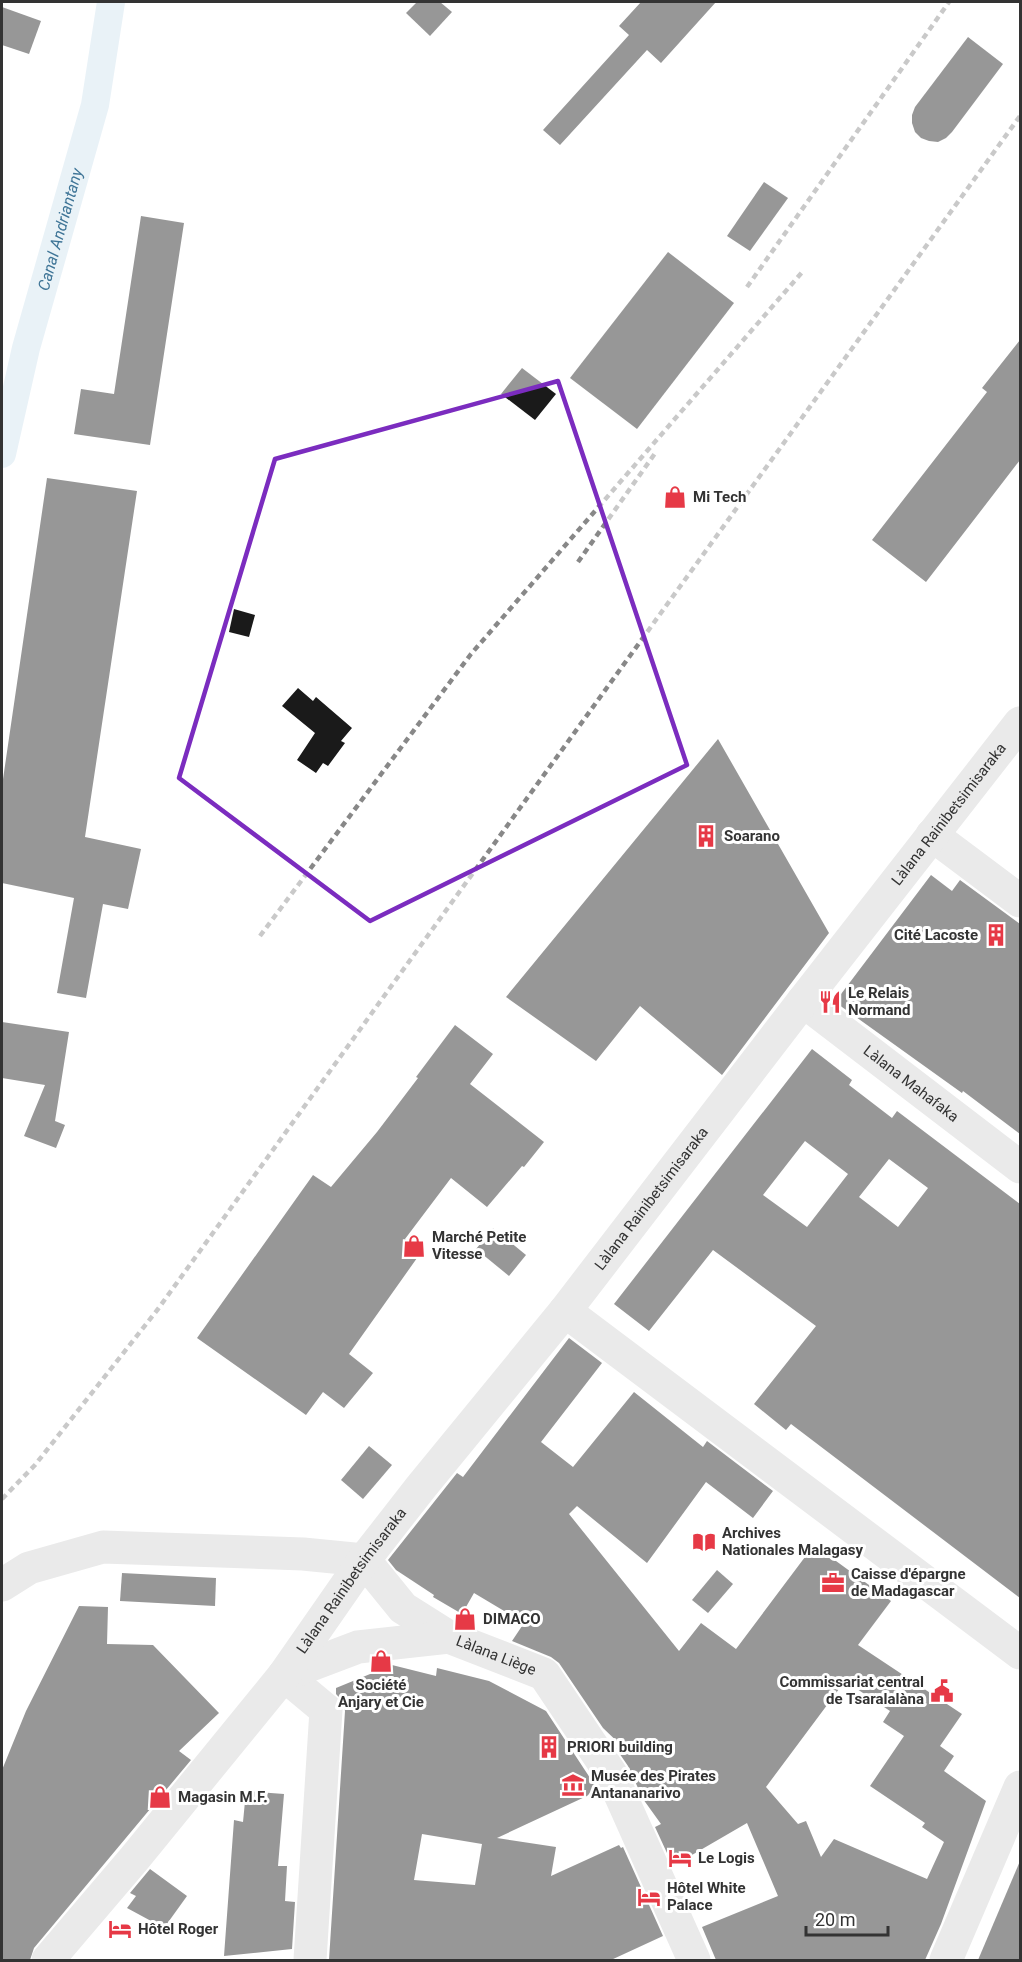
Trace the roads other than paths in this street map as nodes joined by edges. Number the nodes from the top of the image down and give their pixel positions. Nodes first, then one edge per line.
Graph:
1 (1020, 723) edge
2 (932, 836) junction
3 (1020, 902) edge
4 (803, 1001) junction
5 (1020, 1167) edge
6 (565, 1311) junction
7 (364, 1560) junction
8 (2, 1585) edge
9 (449, 1637) junction
10 (1020, 1653) edge
11 (284, 1675) junction
12 (1020, 1787) edge
13 (48, 1960) edge
14 (310, 1960) edge
15 (694, 1960) edge
16 (946, 1960) edge

1 - 2 street, Làlana Rainibetsimisaraka
2 - 3 street
2 - 4 street, Làlana Rainibetsimisaraka
4 - 5 street, Làlana Mahafaka
4 - 6 street, Làlana Rainibetsimisaraka
6 - 7 street, Làlana Rainibetsimisaraka
6 - 10 street
7 - 8 street
7 - 9 street, Làlana Liège
7 - 11 street, Làlana Rainibetsimisaraka
9 - 11 street
9 - 15 street, Làlana Liège
11 - 13 street, Làlana Rainibetsimisaraka
11 - 14 street
12 - 16 street

